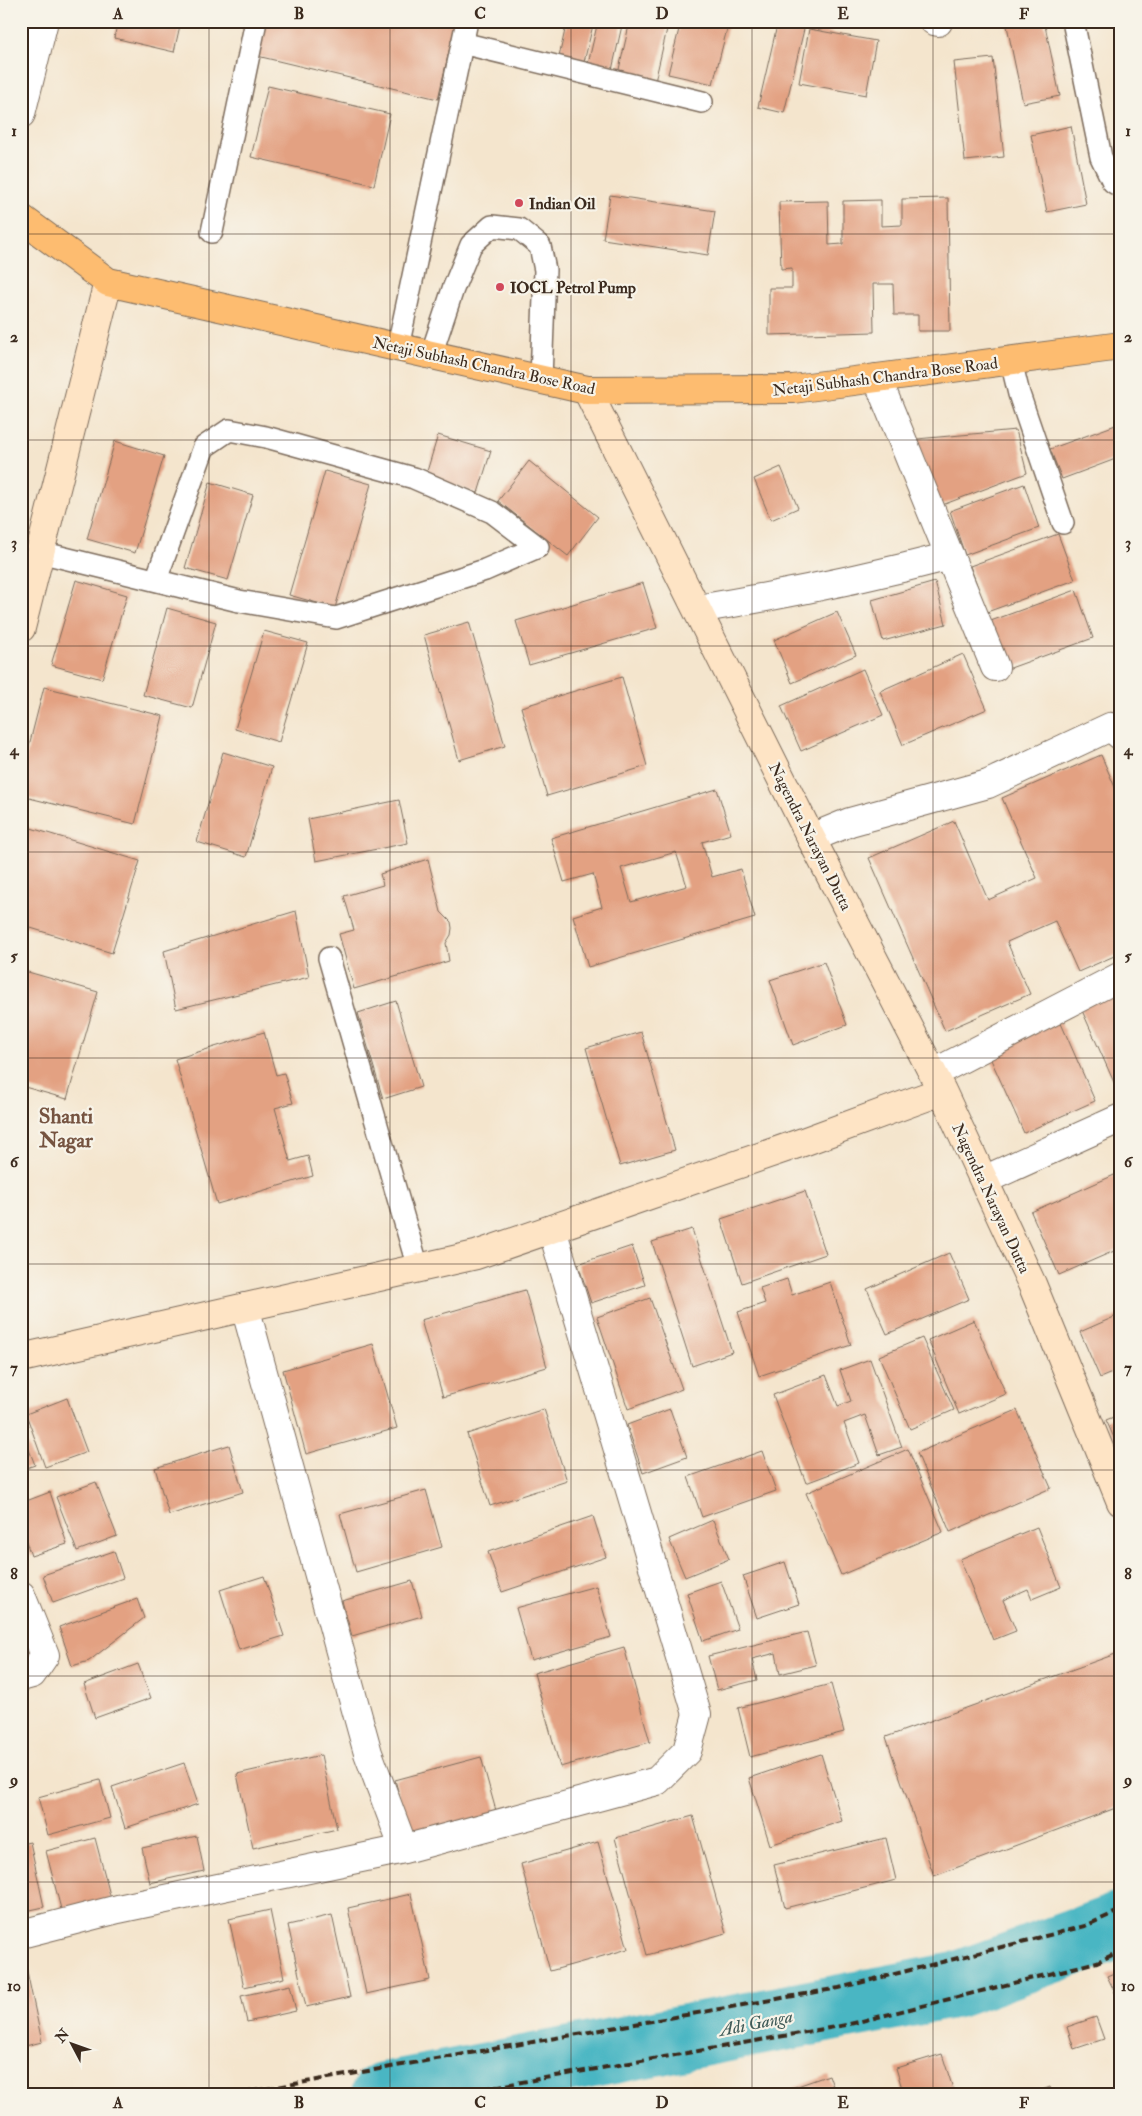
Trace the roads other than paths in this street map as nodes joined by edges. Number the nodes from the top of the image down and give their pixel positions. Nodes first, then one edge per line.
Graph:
1 (44, 21) edge
2 (256, 21) edge
3 (467, 21) edge
4 (934, 21) edge
5 (1073, 21) edge
6 (938, 22) edge
7 (462, 43) junction
8 (702, 102) dead end
9 (21, 114) edge
10 (1121, 187) edge
11 (21, 218) edge
12 (212, 232) dead end
13 (108, 282) junction
14 (1121, 346) edge
15 (398, 347) junction
16 (431, 355) junction
17 (1011, 361) junction
18 (877, 378) junction
19 (541, 380) junction
20 (587, 390) junction
21 (1063, 524) dead end
22 (40, 552) junction
23 (950, 556) junction
24 (156, 580) junction
25 (698, 609) junction
26 (21, 628) edge
27 (995, 667) dead end
28 (1121, 736) edge
29 (811, 838) junction
30 (329, 958) dead end
31 (1121, 976) edge
32 (938, 1082) junction
33 (1121, 1118) edge
34 (984, 1180) junction
35 (552, 1229) junction
36 (418, 1268) junction
37 (245, 1307) junction
38 (21, 1358) edge
39 (1121, 1502) edge
40 (21, 1595) edge
41 (21, 1677) edge
42 (404, 1849) junction
43 (21, 1934) edge

1 - 9 street
2 - 12 lane
3 - 7 lane
4 - 6 street
5 - 10 lane
7 - 8 lane
7 - 15 lane
11 - 13 main road, Netaji Subhash Chandra Bose Road
13 - 15 main road, Netaji Subhash Chandra Bose Road
13 - 22 street
14 - 17 main road, Netaji Subhash Chandra Bose Road
15 - 16 main road, Netaji Subhash Chandra Bose Road
16 - 19 main road, Netaji Subhash Chandra Bose Road
16 - 19 lane
17 - 18 main road, Netaji Subhash Chandra Bose Road
17 - 21 lane
18 - 20 main road, Netaji Subhash Chandra Bose Road
18 - 23 street
19 - 20 main road, Netaji Subhash Chandra Bose Road
20 - 25 street, Nagendra Narayan Dutta
22 - 24 lane
22 - 26 street
23 - 25 street
23 - 27 street
24 - 24 lane
25 - 29 street, Nagendra Narayan Dutta
28 - 29 street
29 - 32 street, Nagendra Narayan Dutta
30 - 36 lane
31 - 32 street
32 - 34 street, Nagendra Narayan Dutta
32 - 35 street
33 - 34 street
34 - 39 street, Nagendra Narayan Dutta
35 - 36 street
35 - 42 street
36 - 37 street
37 - 38 street
37 - 42 street
40 - 41 street
42 - 43 street

